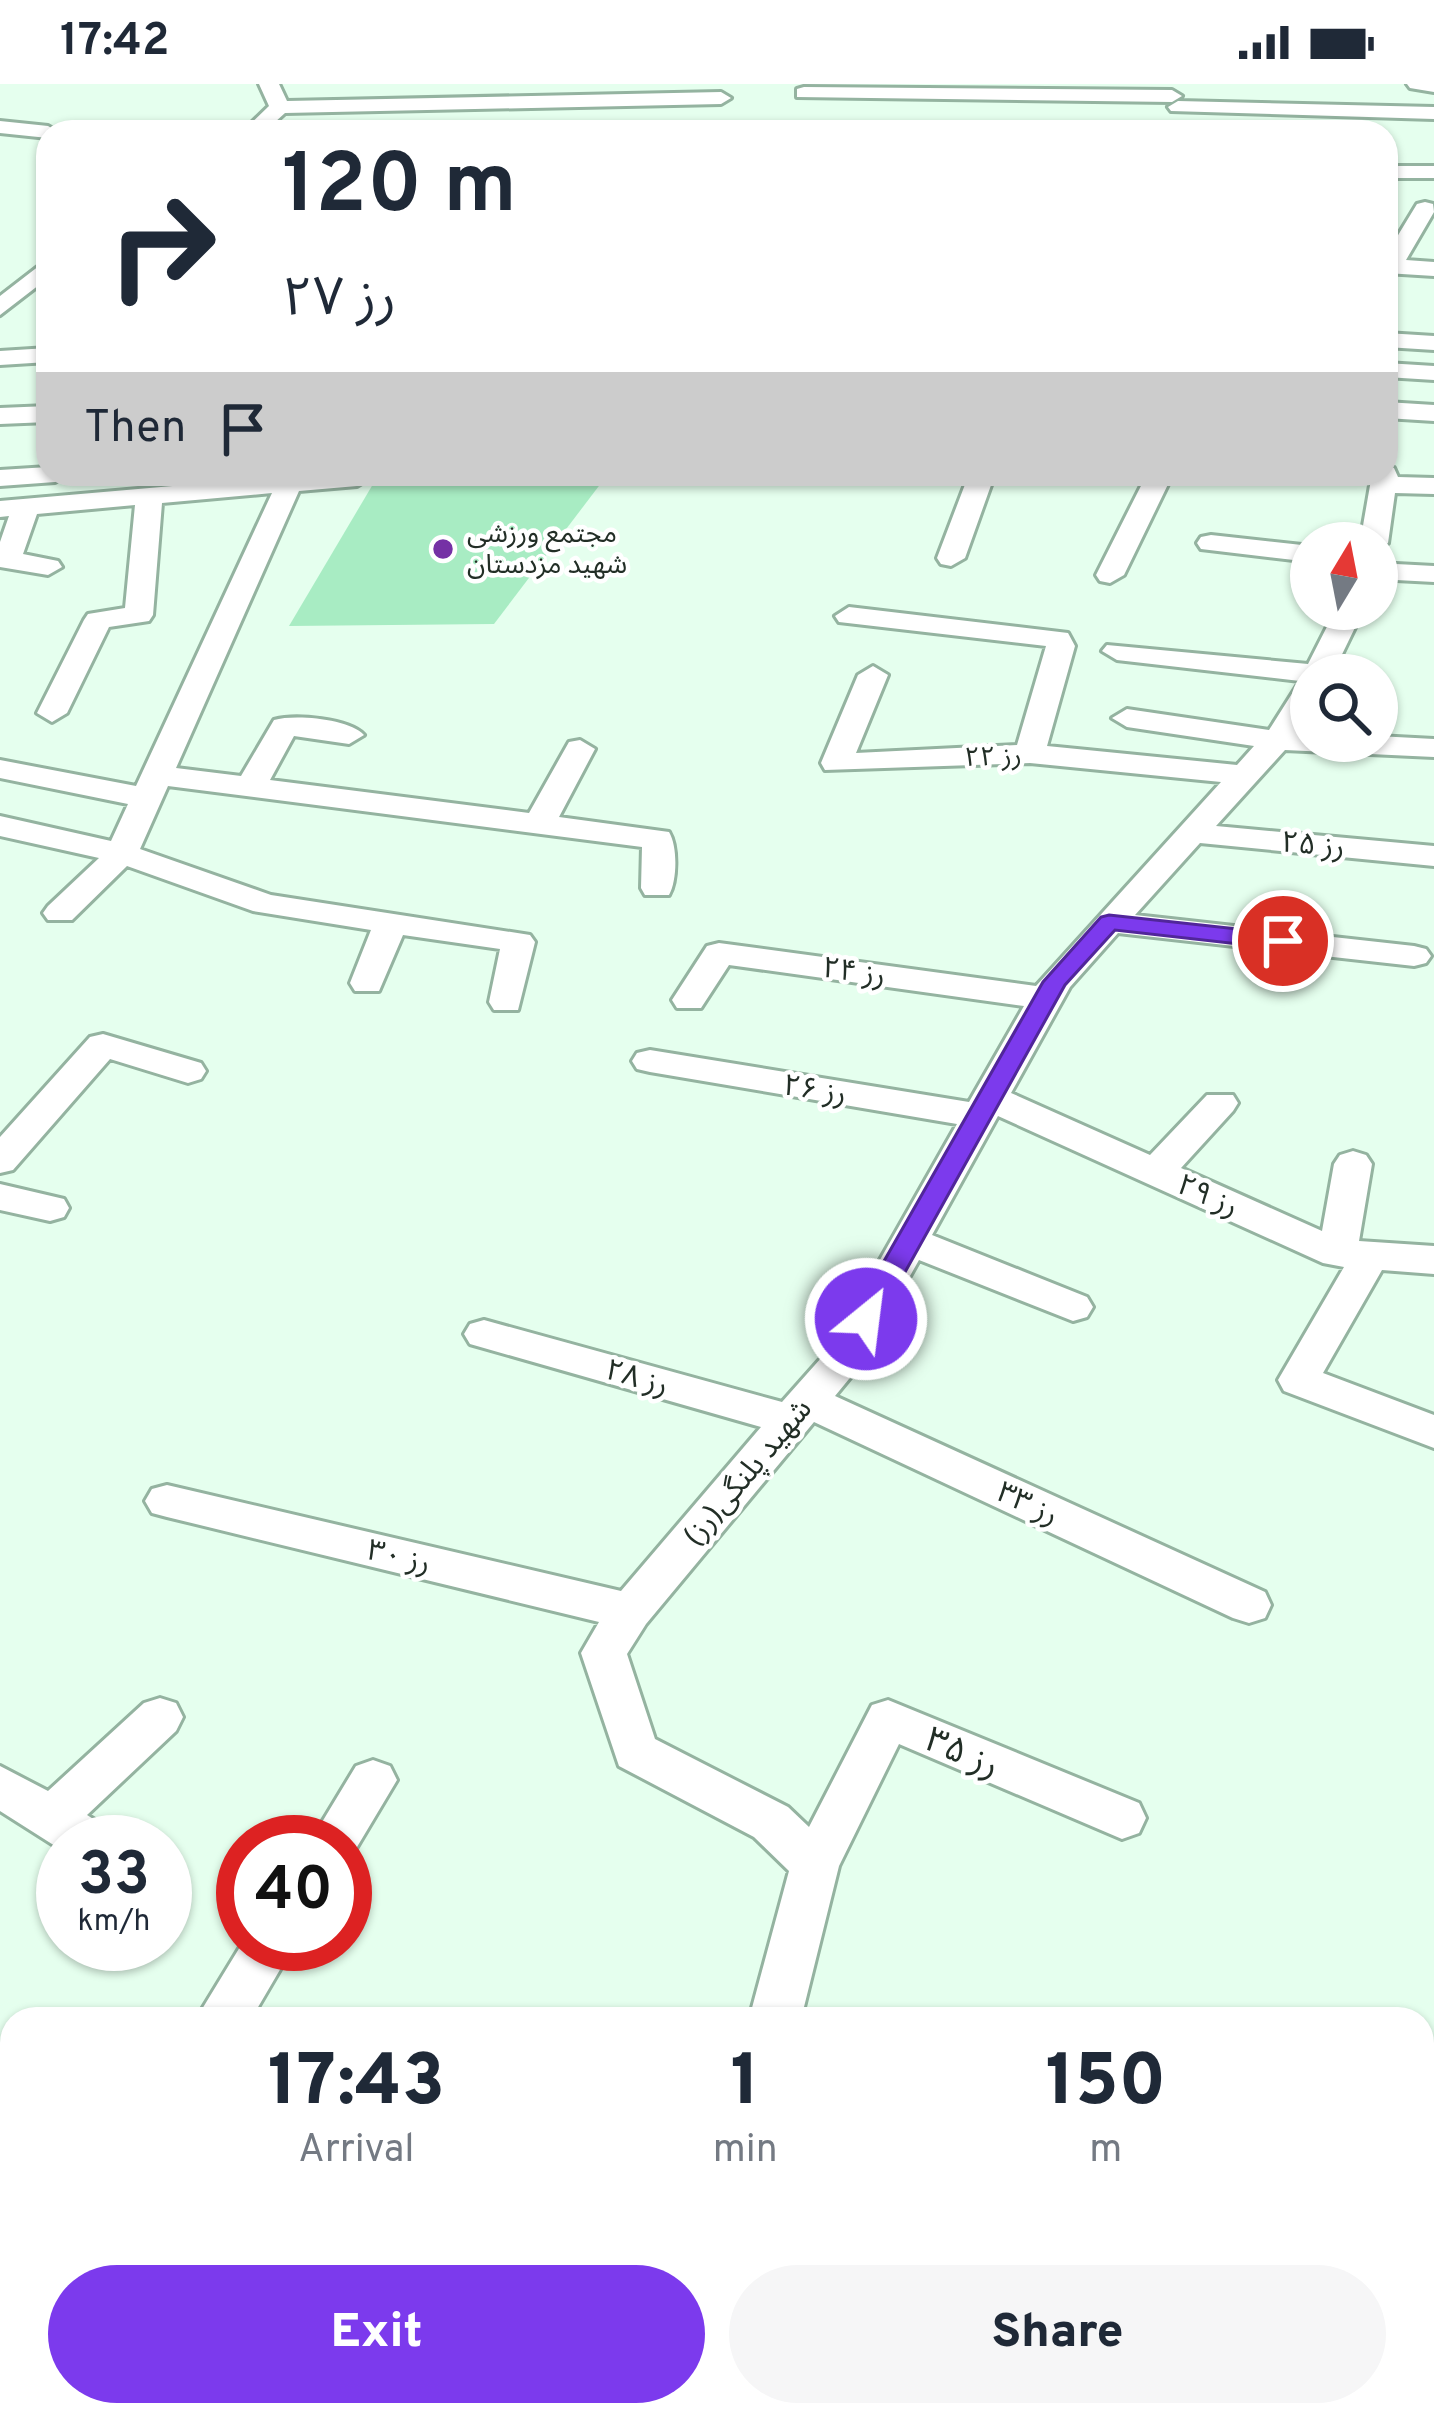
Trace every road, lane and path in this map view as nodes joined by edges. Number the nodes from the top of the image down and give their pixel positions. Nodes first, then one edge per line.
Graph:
1 (269, 84) edge
2 (1417, 84) edge
3 (1434, 86) edge
4 (841, 89) edge
5 (804, 93) dead end
6 (1172, 96) edge
7 (721, 98) dead end
8 (463, 104) junction
9 (280, 107) junction
10 (1434, 113) edge
11 (265, 120) edge
12 (473, 120) edge
13 (0, 127) edge
14 (36, 131) edge
15 (1398, 172) edge
16 (1434, 172) edge
17 (1425, 208) dead end
18 (1398, 250) edge
19 (0, 267) edge
20 (1398, 267) edge
21 (36, 269) edge
22 (1434, 269) edge
23 (36, 278) edge
24 (0, 308) edge
25 (1398, 341) edge
26 (1434, 343) edge
27 (36, 356) edge
28 (0, 358) edge
29 (1398, 371) edge
30 (1434, 373) edge
31 (1398, 411) edge
32 (1434, 413) edge
33 (36, 414) edge
34 (0, 416) edge
35 (1398, 471) edge
36 (36, 475) edge
37 (0, 478) edge
38 (266, 486) edge
39 (289, 486) edge
40 (978, 486) edge
41 (1154, 486) edge
42 (1383, 486) edge
43 (1434, 486) edge
44 (148, 496) junction
45 (13, 508) edge
46 (1377, 522) edge
47 (1211, 543) dead end
48 (1290, 552) edge
49 (951, 558) dead end
50 (48, 567) dead end
51 (1398, 573) edge
52 (1434, 574) edge
53 (1110, 575) dead end
54 (849, 616) dead end
55 (1117, 651) dead end
56 (1290, 672) edge
57 (873, 675) dead end
58 (52, 713) dead end
59 (1127, 718) dead end
60 (1290, 725) edge
61 (349, 735) dead end
62 (1276, 740) junction
63 (1434, 748) edge
64 (580, 749) dead end
65 (1030, 754) junction
66 (0, 769) edge
67 (1244, 775) junction
68 (152, 786) junction
69 (251, 787) junction
70 (538, 824) junction
71 (0, 826) edge
72 (1191, 833) junction
73 (122, 854) junction
74 (1434, 856) edge
75 (657, 888) dead end
76 (60, 913) dead end
77 (1109, 922) junction
78 (391, 923) junction
79 (1414, 956) dead end
80 (367, 983) dead end
81 (1046, 998) junction
82 (688, 1000) dead end
83 (506, 1002) dead end
84 (650, 1061) dead end
85 (188, 1071) dead end
86 (1220, 1103) dead end
87 (985, 1107) junction
88 (0, 1161) edge
89 (1353, 1164) dead end
90 (1156, 1172) junction
91 (0, 1197) edge
92 (50, 1208) dead end
93 (909, 1241) junction
94 (1354, 1254) junction
95 (1434, 1260) edge
96 (1073, 1307) dead end
97 (484, 1334) dead end
98 (798, 1410) junction
99 (1434, 1432) edge
100 (167, 1502) dead end
101 (1249, 1605) dead end
102 (630, 1611) junction
103 (160, 1717) dead end
104 (373, 1780) dead end
105 (0, 1786) edge
106 (46, 1815) edge
107 (82, 1815) edge
108 (351, 1815) edge
109 (1123, 1817) dead end
110 (814, 1865) junction
111 (253, 1971) edge
112 (230, 2007) edge
113 (779, 2007) edge

1 - 9 street
2 - 3 street
4 - 5 street
4 - 6 street
6 - 10 street
7 - 8 street
8 - 9 street
8 - 12 street
9 - 11 street
13 - 14 street
15 - 16 street
17 - 18 street
19 - 21 street
20 - 22 street
23 - 24 street
25 - 26 street
27 - 28 street
29 - 30 street
31 - 32 street
33 - 34 street
35 - 43 street
36 - 37 street
38 - 44 street
39 - 68 street
40 - 49 street
41 - 53 street
42 - 46 street
44 - 45 street
44 - 58 street
45 - 50 street
47 - 48 street
51 - 52 street
54 - 65 street
55 - 56 street
57 - 65 street, رز ۲۲
59 - 62 street
60 - 62 street, شهید پلنگی(رز)
61 - 69 street
62 - 63 street
62 - 67 street, شهید پلنگی(رز)
64 - 70 street
65 - 67 street, رز ۲۲
66 - 68 street
67 - 72 street, شهید پلنگی(رز)
68 - 69 street
68 - 73 street
69 - 70 street
70 - 75 street
71 - 73 street
72 - 74 street, رز ۲۵
72 - 77 street, شهید پلنگی(رز)
73 - 76 street
73 - 78 street
77 - 79 street
77 - 81 street, شهید پلنگی(رز)
78 - 80 street
78 - 83 street
81 - 82 street, رز ۲۴
81 - 87 street, شهید پلنگی(رز)
84 - 87 street, رز ۲۶
85 - 88 street
86 - 90 street
87 - 90 street, رز ۲۹
87 - 93 street, شهید پلنگی(رز)
89 - 94 street
90 - 94 street, رز ۲۹
91 - 92 street
93 - 96 street
93 - 98 street, شهید پلنگی(رز)
94 - 95 street, رز ۲۹
94 - 99 street
97 - 98 street, رز ۲۸
98 - 101 street, رز ۳۳
98 - 102 street, شهید پلنگی(رز)
100 - 102 street, رز ۳۰
102 - 110 street, شهید پلنگی(رز)
103 - 107 street
104 - 108 street
105 - 106 street
109 - 110 street, رز ۳۵
110 - 113 street
111 - 112 street

